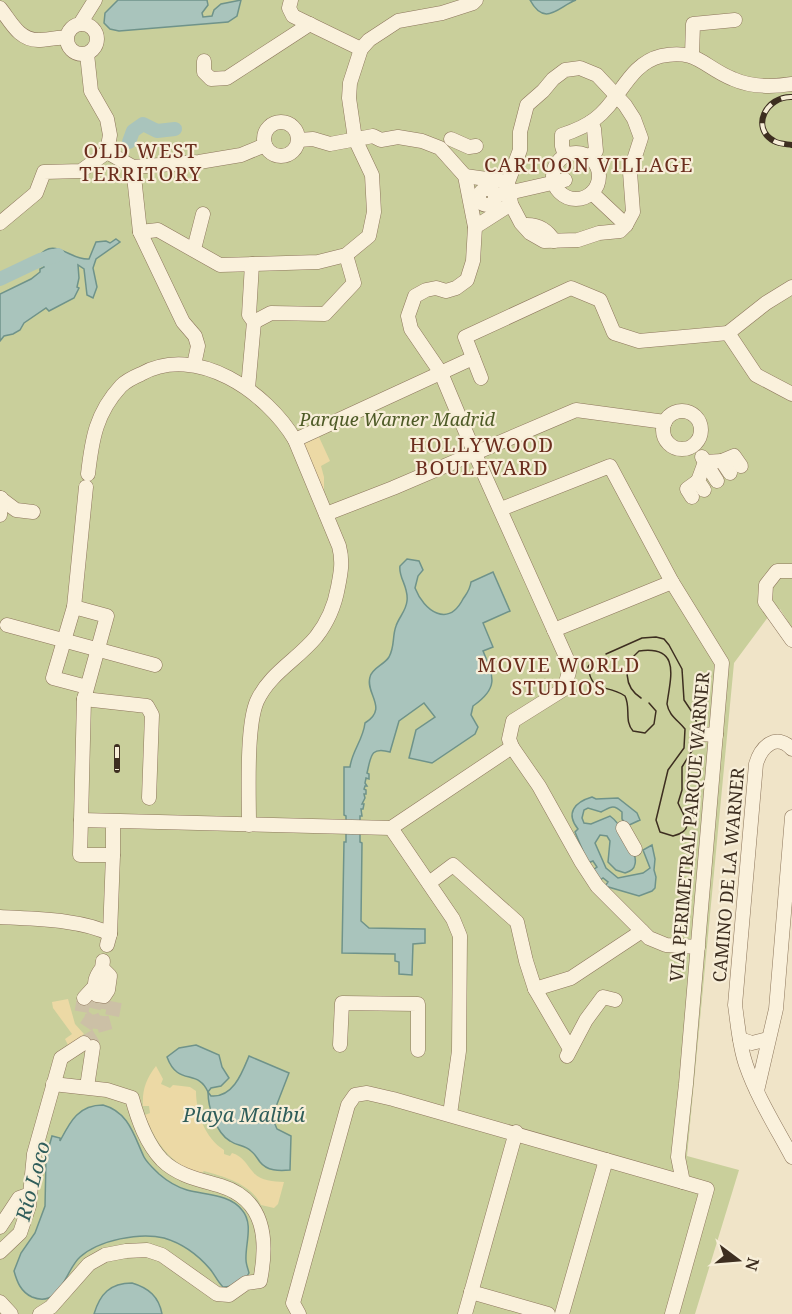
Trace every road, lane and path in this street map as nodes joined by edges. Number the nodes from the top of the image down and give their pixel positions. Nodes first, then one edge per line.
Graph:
1 (95, 0) edge
2 (291, 0) edge
3 (476, 0) edge
4 (4, 13) edge
5 (735, 20) dead end
6 (80, 24) junction
7 (310, 24) junction
8 (66, 38) junction
9 (361, 49) junction
10 (87, 54) junction
11 (692, 56) junction
12 (204, 62) dead end
13 (792, 84) edge
14 (617, 95) junction
15 (591, 122) junction
16 (354, 139) junction
17 (451, 139) dead end
18 (299, 141) junction
19 (265, 145) junction
20 (476, 146) dead end
21 (107, 152) junction
22 (566, 156) junction
23 (588, 157) junction
24 (133, 167) junction
25 (465, 176) junction
26 (559, 181) junction
27 (591, 193) junction
28 (506, 194) junction
29 (474, 200) junction
30 (203, 214) dead end
31 (0, 223) edge
32 (626, 225) junction
33 (475, 227) junction
34 (140, 232) junction
35 (194, 249) junction
36 (346, 255) junction
37 (252, 264) junction
38 (792, 286) edge
39 (254, 322) junction
40 (728, 333) junction
41 (469, 359) junction
42 (194, 365) junction
43 (441, 373) junction
44 (482, 378) dead end
45 (248, 388) junction
46 (792, 394) edge
47 (664, 422) junction
48 (295, 440) junction
49 (694, 445) junction
50 (475, 454) junction
51 (705, 462) junction
52 (735, 469) dead end
53 (717, 480) dead end
54 (698, 489) dead end
55 (1, 498) edge
56 (501, 509) junction
57 (33, 512) dead end
58 (326, 514) junction
59 (0, 515) edge
60 (792, 571) edge
61 (672, 582) junction
62 (74, 607) junction
63 (7, 625) dead end
64 (554, 630) junction
65 (792, 640) edge
66 (64, 641) junction
67 (96, 650) junction
68 (155, 665) dead end
69 (85, 693) junction
70 (699, 734) dead end
71 (716, 735) junction
72 (512, 747) junction
73 (792, 749) edge
74 (149, 798) dead end
75 (792, 817) edge
76 (81, 820) junction
77 (113, 821) junction
78 (249, 825) junction
79 (391, 828) junction
80 (623, 828) dead end
81 (635, 849) dead end
82 (113, 855) junction
83 (429, 883) junction
84 (0, 917) edge
85 (642, 931) junction
86 (698, 947) junction
87 (94, 987) junction
88 (535, 989) junction
89 (84, 998) tunnel mouth
90 (615, 1000) dead end
91 (740, 1039) junction
92 (768, 1039) junction
93 (340, 1045) dead end
94 (417, 1050) dead end
95 (53, 1084) junction
96 (87, 1087) junction
97 (757, 1091) junction
98 (450, 1114) junction
99 (516, 1132) junction
100 (792, 1157) edge
101 (606, 1160) junction
102 (683, 1182) junction
103 (30, 1194) junction
104 (0, 1227) edge
105 (0, 1252) edge
106 (471, 1292) junction
107 (0, 1302) edge
108 (11, 1314) edge
109 (40, 1314) edge
110 (299, 1314) edge
111 (465, 1314) edge
112 (548, 1314) edge
113 (562, 1314) edge
114 (672, 1314) edge

1 - 6 street
2 - 7 street
3 - 9 street
4 - 8 street
5 - 11 street
6 - 8 street
6 - 10 street
7 - 9 street
7 - 12 street
8 - 10 street
9 - 16 street
10 - 21 street
11 - 13 street
11 - 14 street
14 - 15 street
14 - 28 street
14 - 32 street
15 - 22 street
15 - 23 street
16 - 18 street
16 - 25 street
16 - 36 street
17 - 20 street
18 - 19 street
18 - 19 street
19 - 24 street
21 - 24 street
21 - 31 street
22 - 23 street
22 - 26 street
23 - 27 street
24 - 34 street
25 - 28 street
25 - 29 street
26 - 27 street
26 - 28 street
27 - 32 street
28 - 29 street
28 - 32 street
28 - 33 street
29 - 33 street
30 - 35 street
33 - 43 street
34 - 35 street
34 - 42 street
35 - 37 street
36 - 37 street
36 - 39 street
37 - 39 street
38 - 40 street
39 - 45 street
40 - 41 street
40 - 46 street
41 - 43 street
41 - 44 street
42 - 45 street
42 - 62 street
43 - 48 street
43 - 50 street
45 - 48 street
47 - 49 street
47 - 49 street
47 - 50 street
48 - 58 street
49 - 51 street
50 - 56 street
50 - 58 street
51 - 52 street
51 - 53 street
51 - 54 street
55 - 57 street
55 - 59 street
56 - 61 street, VIA PERIMETRAL PARQUE WARNER
56 - 64 street
58 - 78 street
60 - 65 street
61 - 64 street
61 - 71 street, VIA PERIMETRAL PARQUE WARNER
62 - 66 street
62 - 67 street
63 - 66 street
64 - 72 street
66 - 67 street
66 - 69 street
67 - 68 street
67 - 69 street
69 - 74 street
69 - 76 street
70 - 71 street
71 - 86 street, VIA PERIMETRAL PARQUE WARNER
72 - 79 street
72 - 85 street
73 - 91 street, CAMINO DE LA WARNER
75 - 92 street
76 - 77 street
76 - 82 street
77 - 78 street
77 - 82 street
78 - 79 street
79 - 83 street
80 - 81 street
82 - 84 street
83 - 88 street
83 - 98 street
85 - 86 street
85 - 88 street
86 - 102 street, VIA PERIMETRAL PARQUE WARNER
87 - 87 street
87 - 89 street
88 - 90 street
91 - 92 street
91 - 97 street, CAMINO DE LA WARNER
92 - 97 street
93 - 94 street
95 - 96 street
95 - 96 street
95 - 103 street
96 - 109 street
97 - 100 street, CAMINO DE LA WARNER
98 - 99 street
98 - 110 street
99 - 101 street
99 - 106 street
101 - 102 street
101 - 113 street
102 - 114 street
103 - 104 street
103 - 105 street
106 - 111 street
106 - 112 street
107 - 108 street

